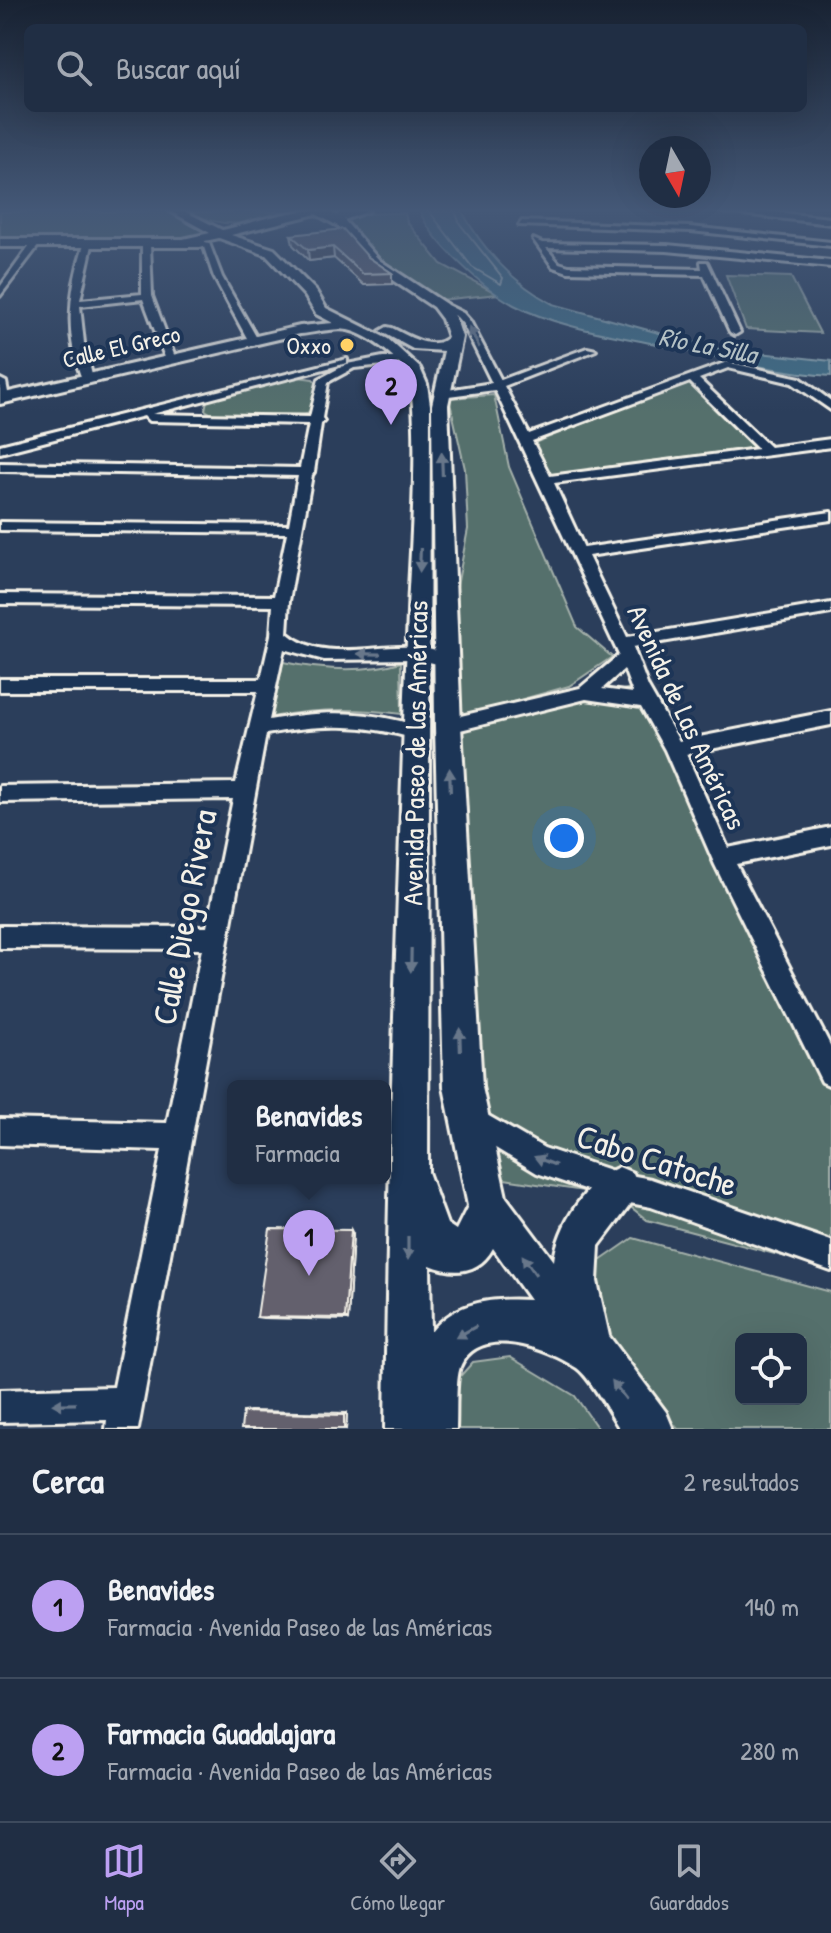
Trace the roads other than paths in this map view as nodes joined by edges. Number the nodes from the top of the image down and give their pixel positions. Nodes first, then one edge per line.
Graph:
1 (77, 278) edge
2 (147, 278) edge
3 (218, 278) edge
4 (300, 278) edge
5 (397, 278) edge
6 (711, 278) edge
7 (147, 296) junction
8 (437, 303) junction
9 (74, 304) junction
10 (354, 329) junction
11 (735, 332) dead end
12 (253, 340) junction
13 (453, 343) junction
14 (591, 350) dead end
15 (171, 360) junction
16 (308, 369) junction
17 (691, 377) junction
18 (87, 379) junction
19 (323, 381) junction
20 (497, 383) junction
21 (1, 393) edge
22 (441, 394) junction
23 (202, 397) junction
24 (831, 407) edge
25 (125, 416) junction
26 (211, 419) junction
27 (318, 421) junction
28 (526, 439) junction
29 (26, 443) junction
30 (831, 443) edge
31 (0, 449) edge
32 (768, 452) junction
33 (0, 467) edge
34 (29, 468) junction
35 (308, 472) junction
36 (546, 480) junction
37 (831, 516) edge
38 (0, 526) edge
39 (296, 529) junction
40 (578, 553) junction
41 (0, 599) edge
42 (281, 601) junction
43 (831, 608) edge
44 (279, 635) junction
45 (625, 650) junction
46 (416, 653) junction
47 (446, 660) junction
48 (0, 685) edge
49 (267, 685) junction
50 (586, 693) junction
51 (646, 701) junction
52 (831, 718) edge
53 (448, 726) junction
54 (257, 729) junction
55 (415, 732) junction
56 (674, 749) junction
57 (244, 791) junction
58 (0, 794) edge
59 (831, 836) edge
60 (722, 858) junction
61 (0, 937) edge
62 (215, 938) junction
63 (828, 1059) edge
64 (469, 1117) junction
65 (0, 1132) edge
66 (175, 1137) junction
67 (408, 1173) junction
68 (619, 1187) junction
69 (488, 1206) junction
70 (831, 1256) edge
71 (590, 1351) junction
72 (0, 1406) edge
73 (125, 1416) edge
74 (409, 1429) edge
75 (432, 1429) edge
76 (649, 1429) edge

1 - 9 street
2 - 7 street
3 - 12 street
4 - 10 street, Avenida Paseo de las Américas
5 - 8 street
6 - 11 street
7 - 9 street
7 - 15 street
8 - 13 street
20 -> 8 street
9 - 18 street
10 - 12 street, Calle El Greco
10 - 13 street
10 - 16 street
10 - 19 street
10 -> 46 street, Avenida Paseo de las Américas
12 - 15 street, Calle El Greco
13 - 22 street, Avenida Paseo de las Américas
14 - 20 street
15 - 18 street, Calle El Greco
16 - 19 street
16 - 23 street
17 - 24 street
17 - 28 street
17 - 32 street
18 - 21 street, Calle El Greco
19 - 27 street, Calle Diego Rivera
20 - 22 street
20 - 28 street, Avenida de Las Américas
47 -> 22 street, Avenida Paseo de las Américas
23 - 25 street
23 - 26 street
25 - 26 street
25 - 29 street
26 - 27 street
27 - 35 street, Calle Diego Rivera
28 - 36 street, Avenida de Las Américas
29 - 31 street
29 - 34 street
30 - 32 street
32 - 36 street
33 - 34 street
34 - 35 street
35 - 39 street, Calle Diego Rivera
36 - 40 street, Avenida de Las Américas
37 - 40 street
38 - 39 street
39 - 42 street, Calle Diego Rivera
40 - 45 street, Avenida de Las Américas
41 - 42 street
42 - 44 street, Calle Diego Rivera
43 - 45 street
46 -> 44 street
44 - 49 street, Calle Diego Rivera
45 - 50 street
45 - 51 street, Avenida de Las Américas
46 - 47 street
46 - 55 street, Avenida Paseo de las Américas
47 - 53 street, Avenida Paseo de las Américas
48 - 49 street
49 - 54 street, Calle Diego Rivera
50 - 51 street
50 - 53 street
51 - 56 street, Avenida de Las Américas
52 - 56 street
64 -> 53 street, Avenida Paseo de las Américas
54 - 55 street
54 - 57 street, Calle Diego Rivera
55 -> 67 street, Avenida Paseo de las Américas
56 - 60 street, Avenida de Las Américas
57 - 58 street
57 - 62 street, Calle Diego Rivera
59 - 60 street
60 - 63 street, Avenida de Las Américas
61 - 62 street
62 - 66 street, Calle Diego Rivera
68 -> 64 street, Cabo Catoche
64 - 69 street, Avenida Paseo de las Américas
65 - 66 street
66 - 73 street, Calle Diego Rivera
67 - 69 street
67 -> 74 street, Avenida Paseo de las Américas
68 - 70 street, Cabo Catoche
68 - 71 street
71 -> 69 street, Avenida Paseo de las Américas
71 -> 75 street
76 -> 71 street, Avenida Paseo de las Américas
73 -> 72 street

